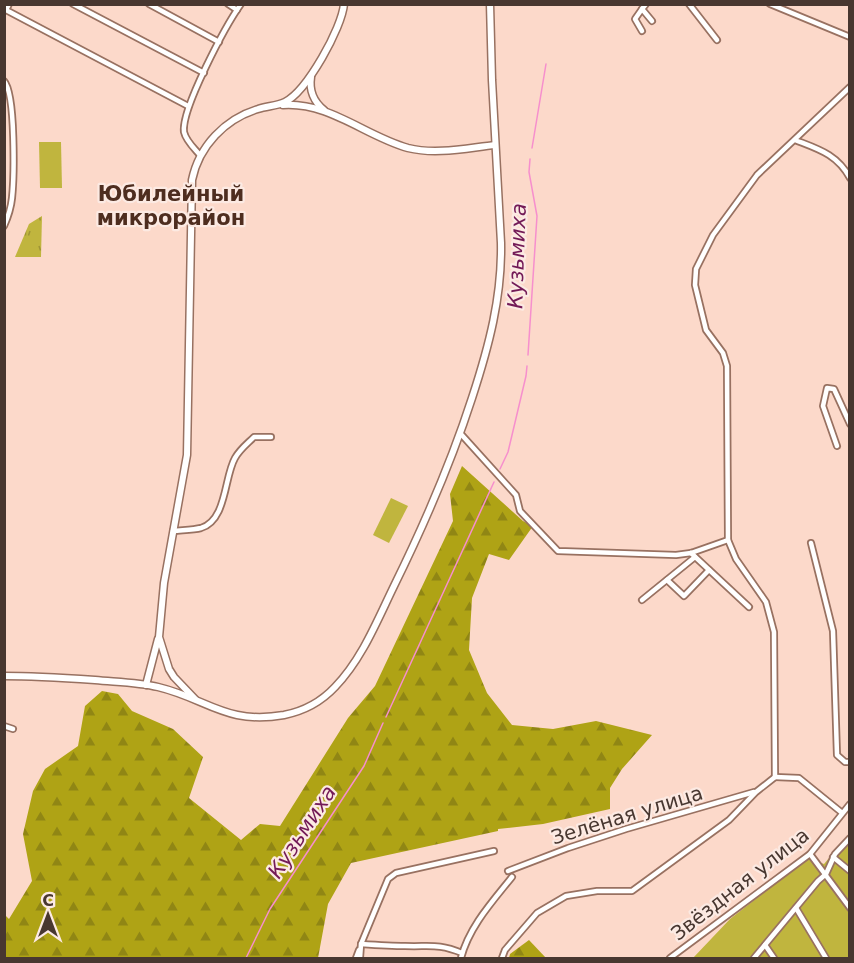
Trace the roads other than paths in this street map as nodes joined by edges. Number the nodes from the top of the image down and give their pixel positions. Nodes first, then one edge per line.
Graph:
1 (73, 4) edge
2 (149, 4) edge
3 (228, 4) edge
4 (344, 4) edge
5 (490, 4) edge
6 (646, 4) edge
7 (689, 4) edge
8 (770, 4) edge
9 (7, 7) edge
10 (239, 7) edge
11 (642, 9) junction
12 (652, 21) dead end
13 (642, 31) dead end
14 (849, 37) edge
15 (717, 40) dead end
16 (219, 42) junction
17 (204, 73) junction
18 (311, 77) junction
19 (4, 81) edge
20 (849, 87) edge
21 (276, 105) junction
22 (188, 106) junction
23 (327, 112) junction
24 (795, 140) junction
25 (495, 145) junction
26 (200, 155) junction
27 (849, 178) edge
28 (4, 226) edge
29 (849, 424) edge
30 (460, 434) junction
31 (271, 437) dead end
32 (837, 446) dead end
33 (173, 531) junction
34 (728, 540) junction
35 (812, 543) dead end
36 (693, 555) junction
37 (709, 570) junction
38 (667, 580) junction
39 (642, 600) dead end
40 (749, 607) dead end
41 (159, 637) junction
42 (4, 676) edge
43 (146, 685) junction
44 (198, 703) junction
45 (4, 726) edge
46 (12, 729) dead end
47 (849, 762) edge
48 (775, 777) junction
49 (756, 792) junction
50 (849, 804) edge
51 (841, 812) junction
52 (849, 838) edge
53 (494, 851) dead end
54 (810, 854) junction
55 (833, 857) junction
56 (508, 871) dead end
57 (849, 871) edge
58 (826, 874) junction
59 (512, 877) dead end
60 (796, 908) junction
61 (849, 908) edge
62 (361, 944) junction
63 (765, 945) junction
64 (462, 956) edge
65 (356, 958) edge
66 (360, 958) edge
67 (502, 958) edge
68 (670, 958) edge
69 (754, 958) edge
70 (774, 958) edge
71 (826, 958) edge

1 - 17 street
2 - 16 street
3 - 10 street
4 - 18 street
5 - 25 street
6 - 11 street
7 - 15 street
8 - 14 street
9 - 22 street
10 - 16 street
11 - 12 street
11 - 13 street
16 - 17 street
17 - 22 street
18 - 21 street
18 - 23 street
19 - 28 street
20 - 24 street
21 - 23 street
21 - 26 street
22 - 26 street
23 - 25 street
24 - 27 street
24 - 34 street
25 - 30 street
26 - 33 street
29 - 32 street
30 - 36 street
30 - 44 street
31 - 33 street
33 - 41 street
34 - 36 street
34 - 48 street
35 - 47 street
36 - 37 street
36 - 38 street
37 - 38 street
37 - 40 street
38 - 39 street
41 - 43 street
41 - 44 street
42 - 43 street
43 - 44 street
45 - 46 street
48 - 49 street
48 - 51 street
49 - 56 street, Зелёная улица
49 - 67 street
50 - 51 street, Звёздная улица
51 - 54 street, Звёздная улица
52 - 55 street
53 - 62 street
54 - 58 street
54 - 68 street, Звёздная улица
55 - 57 street
55 - 58 street
58 - 60 street
58 - 61 street
59 - 64 street
60 - 63 street
60 - 71 street
62 - 64 street
62 - 65 street
62 - 66 street
63 - 69 street
63 - 70 street

